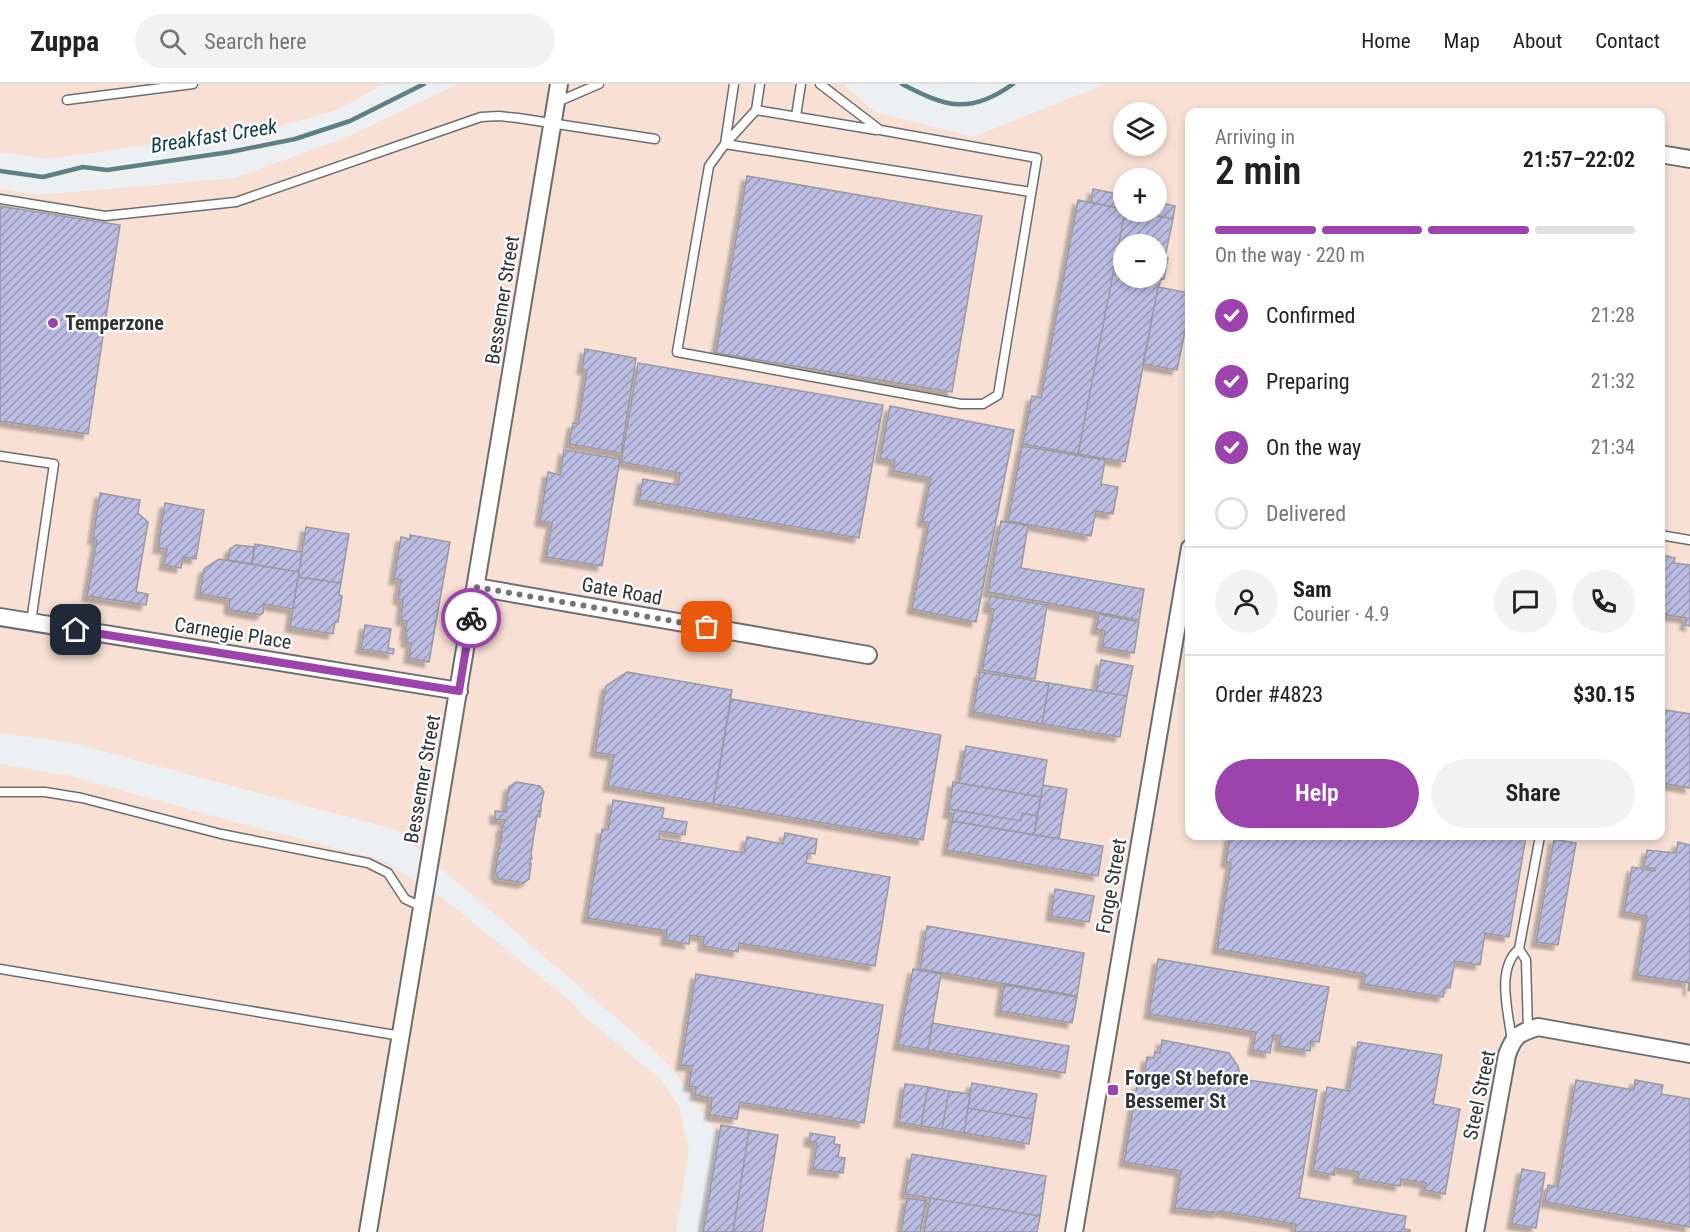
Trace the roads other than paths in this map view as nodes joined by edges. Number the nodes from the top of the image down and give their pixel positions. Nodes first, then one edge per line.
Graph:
1 (192, 84) edge
2 (559, 84) edge
3 (599, 84) edge
4 (734, 84) edge
5 (760, 84) edge
6 (801, 84) edge
7 (820, 84) edge
8 (143, 87) edge
9 (67, 100) dead end
10 (556, 102) junction
11 (756, 110) junction
12 (796, 116) junction
13 (553, 123) junction
14 (880, 130) junction
15 (655, 139) dead end
16 (725, 144) junction
17 (1665, 155) edge
18 (1690, 159) edge
19 (1031, 192) junction
20 (0, 199) edge
21 (0, 456) edge
22 (1665, 536) edge
23 (1690, 540) edge
24 (1185, 577) edge
25 (476, 587) junction
26 (0, 617) edge
27 (31, 622) junction
28 (868, 655) dead end
29 (459, 691) junction
30 (0, 792) edge
31 (1539, 840) edge
32 (422, 907) junction
33 (1519, 949) junction
34 (0, 969) edge
35 (1528, 1030) junction
36 (401, 1036) junction
37 (1512, 1042) junction
38 (1690, 1054) edge
39 (368, 1232) edge
40 (1074, 1232) edge
41 (1475, 1232) edge

1 - 8 lane
2 - 10 street, Bessemer Street
3 - 10 lane
4 - 16 lane
5 - 11 lane
6 - 12 lane
7 - 14 lane
8 - 9 lane
10 - 13 street, Bessemer Street
11 - 12 lane
11 - 16 lane
12 - 14 lane
13 - 15 lane
13 - 20 lane
13 - 25 street, Bessemer Street
14 - 19 lane
16 - 19 lane
16 - 19 lane
17 - 18 street
21 - 27 lane
22 - 23 lane
24 - 40 street, Forge Street
25 - 28 street, Gate Road
25 - 29 street, Bessemer Street
26 - 27 street, Carnegie Place
27 - 29 street, Carnegie Place
29 - 32 street, Bessemer Street
30 - 32 lane
31 - 33 lane
32 - 36 street, Bessemer Street
33 - 35 lane
33 - 37 lane
34 - 36 lane
35 - 37 street, Steel Street
35 - 38 street
36 - 39 street, Bessemer Street
37 - 41 street, Steel Street

